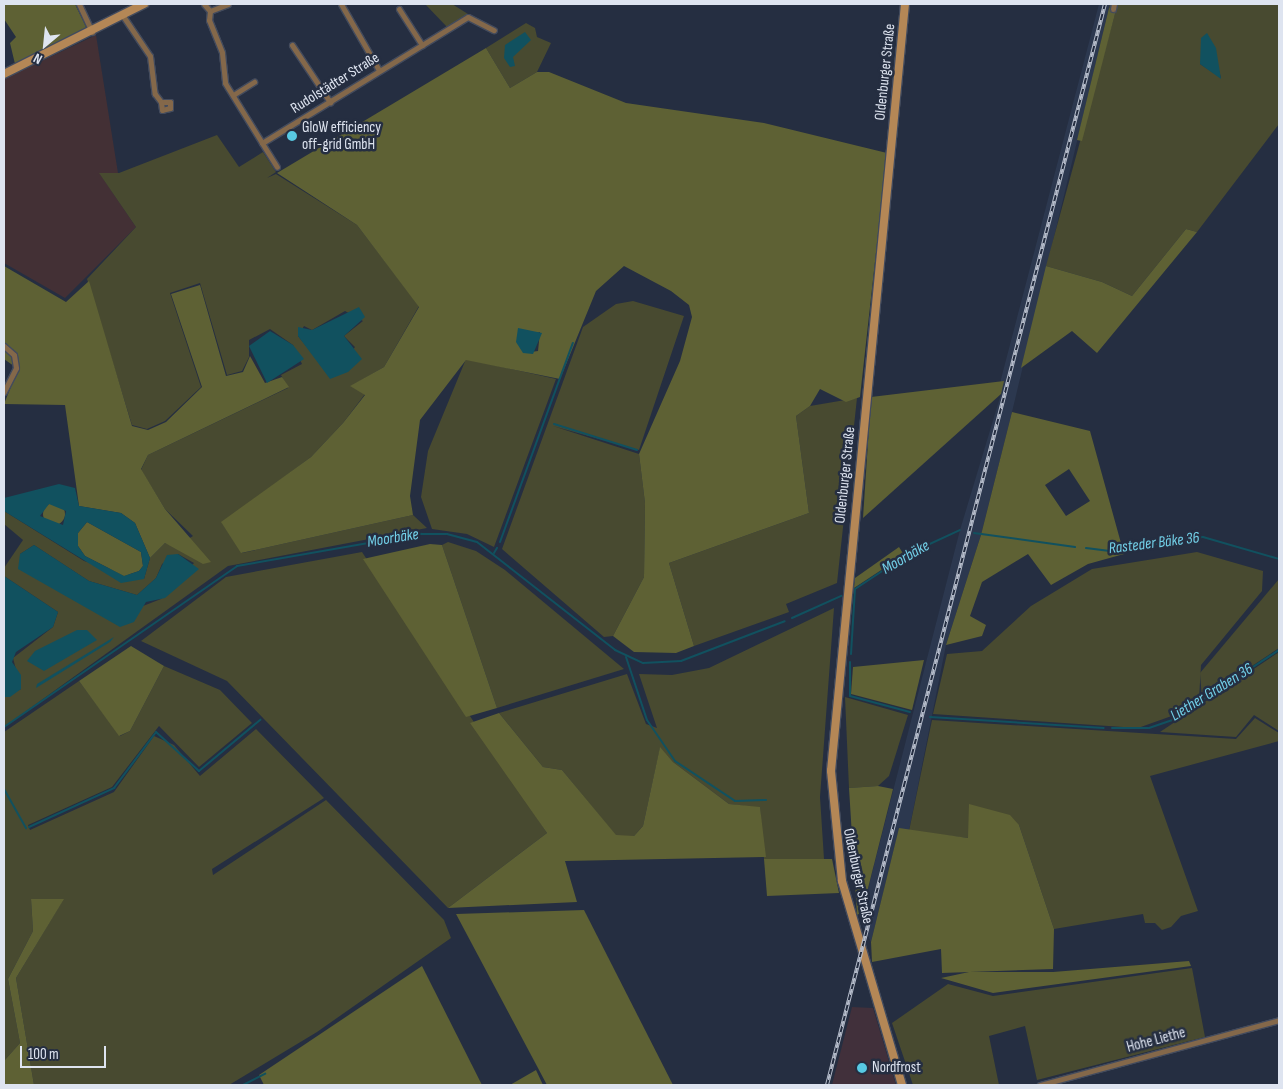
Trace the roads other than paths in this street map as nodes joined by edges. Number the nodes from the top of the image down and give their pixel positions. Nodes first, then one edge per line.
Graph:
1 (79, 4) edge
2 (144, 4) edge
3 (204, 4) edge
4 (228, 4) edge
5 (341, 4) edge
6 (905, 4) edge
7 (399, 9) dead end
8 (210, 10) junction
9 (123, 16) junction
10 (494, 30) dead end
11 (92, 32) junction
12 (292, 45) dead end
13 (422, 45) junction
14 (379, 70) junction
15 (4, 74) edge
16 (254, 82) dead end
17 (233, 95) junction
18 (160, 102) dead end
19 (330, 102) junction
20 (262, 143) junction
21 (277, 167) dead end
22 (4, 346) edge
23 (4, 392) edge
24 (1279, 1020) edge
25 (902, 1085) edge
26 (1040, 1085) edge

1 - 11 street
2 - 9 street
3 - 8 street
4 - 8 street
5 - 14 street
6 - 25 street, Oldenburger Straße
7 - 13 street
8 - 17 street
9 - 11 street
9 - 18 street
10 - 13 street, Rudolstädter Straße
11 - 15 street
12 - 19 street
13 - 14 street, Rudolstädter Straße
14 - 19 street, Rudolstädter Straße
16 - 17 street
17 - 20 street
19 - 20 street, Rudolstädter Straße
20 - 21 street
22 - 23 street
24 - 26 street, Hohe Liethe

